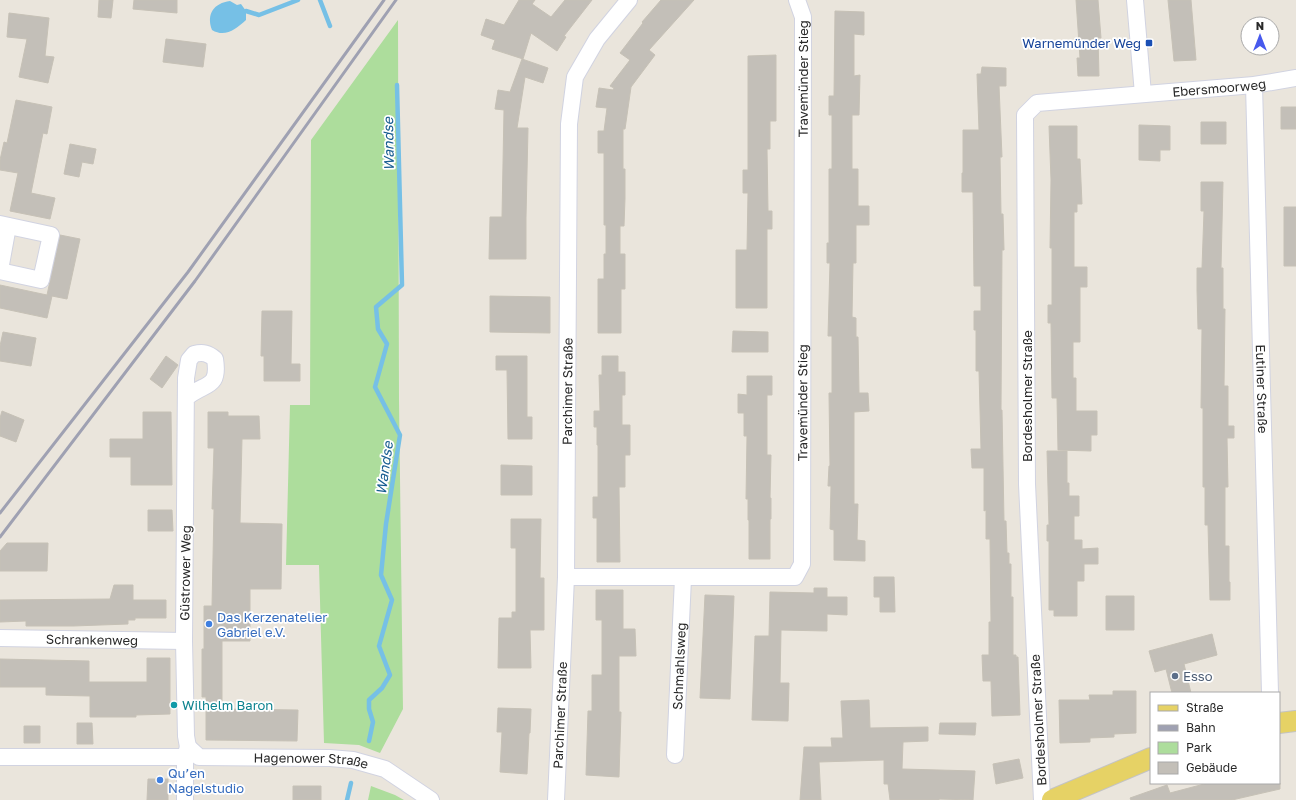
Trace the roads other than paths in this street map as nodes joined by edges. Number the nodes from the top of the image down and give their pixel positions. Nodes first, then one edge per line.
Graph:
1 (629, 0) edge
2 (797, 0) edge
3 (1135, 0) edge
4 (1296, 78) edge
5 (1254, 85) junction
6 (1143, 94) junction
7 (4, 225) edge
8 (0, 271) edge
9 (186, 398) dead end
10 (566, 577) junction
11 (683, 578) junction
12 (0, 638) edge
13 (184, 641) junction
14 (1270, 692) edge
15 (1296, 721) edge
16 (1280, 723) edge
17 (187, 752) junction
18 (675, 754) dead end
19 (0, 757) edge
20 (1150, 758) edge
21 (185, 800) edge
22 (431, 800) edge
23 (556, 800) edge
24 (1042, 800) edge
25 (1052, 800) edge

1 - 10 street, Parchimer Straße
2 - 11 street, Travemünder Stieg
3 - 6 street
4 - 5 street, Ebersmoorweg
5 - 6 street, Ebersmoorweg
5 - 14 street, Eutiner Straße
6 - 24 street, Bordesholmer Straße
7 - 8 street
7 - 8 street
9 - 13 street, Güstrower Weg
10 - 11 street, Travemünder Stieg
10 - 23 street, Parchimer Straße
11 - 18 street, Schmahlsweg
12 - 13 street, Schrankenweg
13 - 17 street, Güstrower Weg
15 - 16 main road
17 - 19 street
17 - 21 street, Güstrower Weg
17 - 22 street, Hagenower Straße
20 - 25 main road

